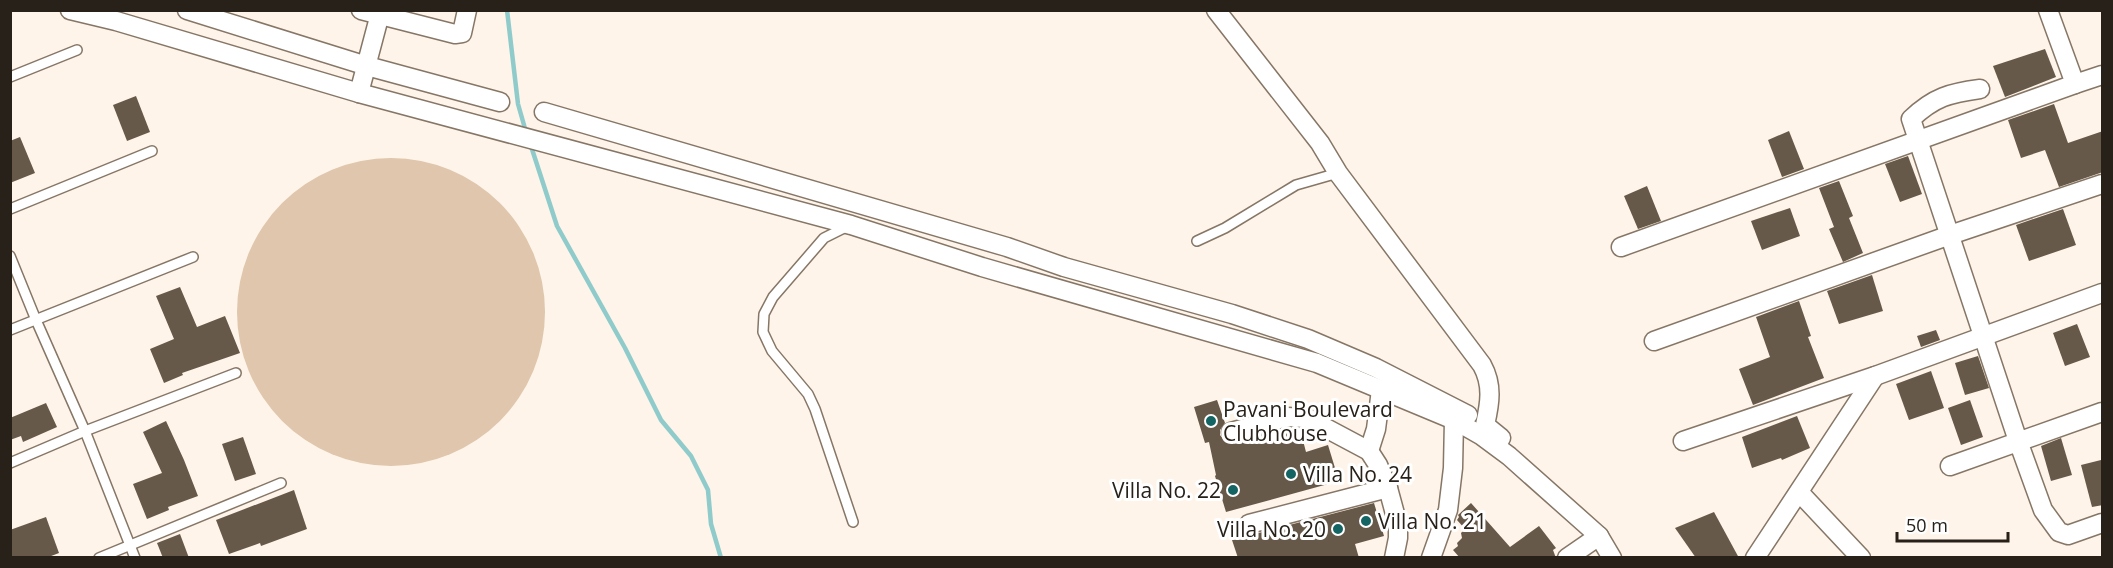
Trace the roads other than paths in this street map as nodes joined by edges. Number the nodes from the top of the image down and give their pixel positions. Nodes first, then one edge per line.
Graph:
1 (70, 10) edge
2 (187, 10) edge
3 (361, 10) edge
4 (467, 10) edge
5 (1216, 10) edge
6 (2048, 10) edge
7 (380, 13) edge
8 (219, 16) edge
9 (77, 50) dead end
10 (367, 66) junction
11 (2103, 75) edge
12 (10, 78) edge
13 (2075, 84) junction
14 (1980, 89) dead end
15 (359, 93) junction
16 (500, 102) dead end
17 (544, 112) dead end
18 (632, 138) junction
19 (1918, 140) junction
20 (152, 151) dead end
21 (626, 165) junction
22 (1338, 173) junction
23 (2103, 184) edge
24 (10, 209) edge
25 (850, 225) junction
26 (1950, 235) junction
27 (1197, 241) dead end
28 (1621, 247) dead end
29 (10, 256) edge
30 (193, 256) dead end
31 (2103, 293) edge
32 (36, 320) junction
33 (10, 330) edge
34 (1983, 337) junction
35 (1654, 341) dead end
36 (236, 374) dead end
37 (1875, 376) junction
38 (1381, 390) junction
39 (2103, 412) edge
40 (1454, 420) junction
41 (1485, 425) junction
42 (85, 431) junction
43 (1231, 432) dead end
44 (1683, 441) dead end
45 (2018, 441) junction
46 (1369, 452) junction
47 (10, 463) edge
48 (1950, 466) dead end
49 (281, 483) dead end
50 (1388, 488) junction
51 (1799, 492) junction
52 (853, 522) dead end
53 (2103, 523) edge
54 (1249, 524) dead end
55 (1599, 536) junction
56 (130, 545) junction
57 (99, 558) edge
58 (135, 558) edge
59 (1394, 558) edge
60 (1431, 558) edge
61 (1567, 558) edge
62 (1612, 558) edge
63 (1621, 558) edge
64 (1755, 558) edge
65 (1861, 558) edge

1 - 15 street
2 - 8 street
3 - 7 street
4 - 7 street
5 - 22 street
6 - 13 street
7 - 10 street
8 - 10 street
9 - 12 lane
10 - 15 street
10 - 16 street
11 - 13 street
13 - 19 street
14 - 19 street
15 - 21 street
17 - 18 street
18 - 21 street
18 - 41 street
19 - 26 street
19 - 28 street
20 - 24 lane
21 - 25 street
22 - 27 lane
22 - 41 street
23 - 26 street
25 - 38 street
25 - 52 lane
26 - 34 street
26 - 35 street
29 - 32 lane
30 - 32 lane
31 - 34 street
32 - 33 lane
32 - 42 lane
34 - 37 street
34 - 45 street
36 - 42 lane
37 - 44 street
37 - 51 street
38 - 40 street
38 - 46 street
39 - 45 street
40 - 55 street
40 - 60 street
41 - 63 street
42 - 47 lane
42 - 56 lane
43 - 46 street
45 - 48 street
45 - 53 street
46 - 50 street
49 - 56 lane
50 - 54 street
50 - 59 street
51 - 64 street
51 - 65 street
55 - 61 street
55 - 62 street
56 - 57 lane
56 - 58 lane

